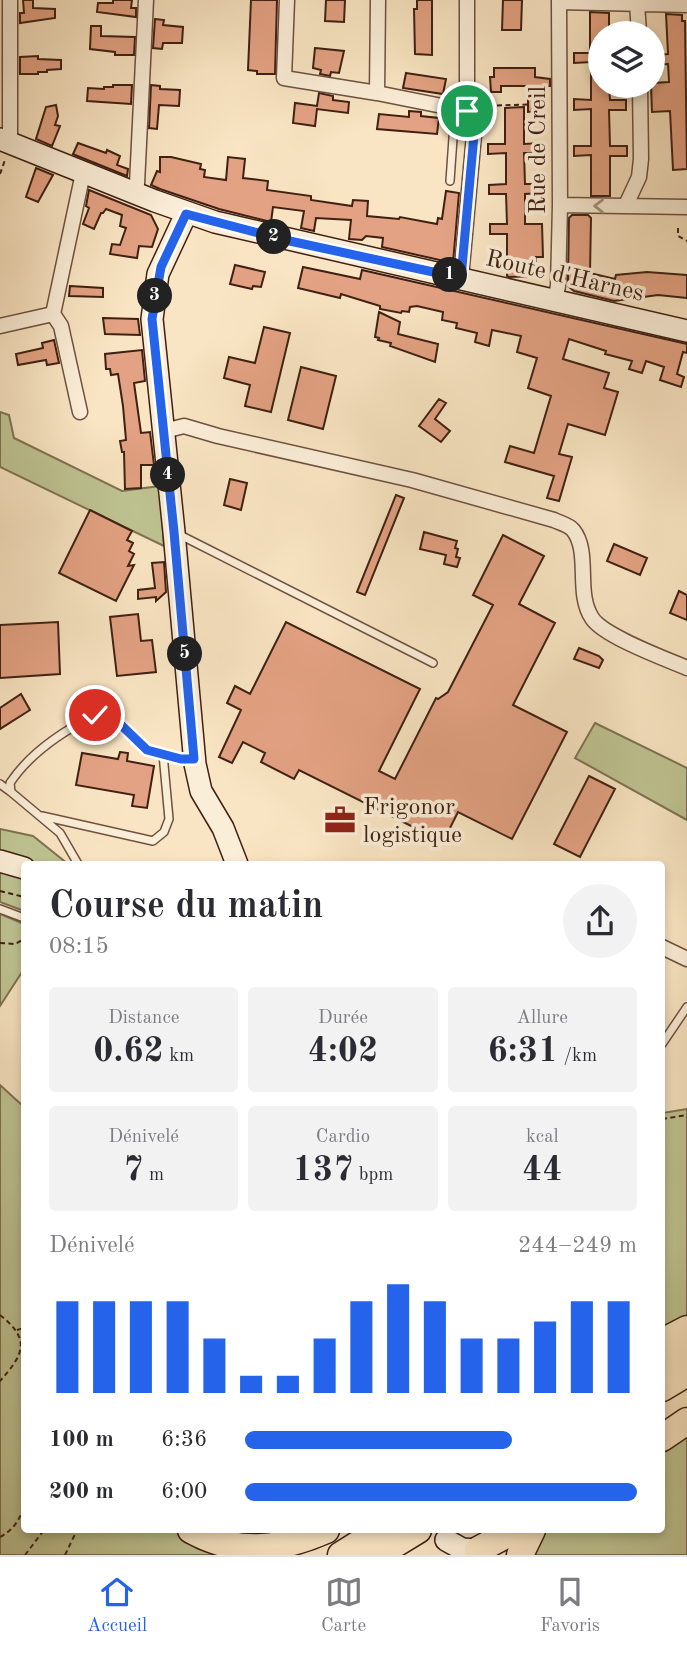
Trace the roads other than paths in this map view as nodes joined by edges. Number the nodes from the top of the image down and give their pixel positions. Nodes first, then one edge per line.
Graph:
1 (10, 0) edge
2 (146, 0) edge
3 (287, 0) edge
4 (378, 0) edge
5 (467, 0) edge
6 (559, 1) edge
7 (679, 3) edge
8 (637, 4) junction
9 (638, 21) edge
10 (377, 93) junction
11 (640, 98) edge
12 (464, 109) junction
13 (5, 141) edge
14 (83, 173) junction
15 (450, 181) dead end
16 (132, 192) junction
17 (560, 205) junction
18 (626, 205) junction
19 (687, 207) edge
20 (186, 214) junction
21 (461, 278) junction
22 (555, 300) junction
23 (53, 314) junction
24 (0, 326) edge
25 (687, 331) edge
26 (80, 412) dead end
27 (164, 431) junction
28 (174, 532) junction
29 (433, 663) dead end
30 (687, 668) edge
31 (163, 754) junction
32 (194, 759) junction
33 (0, 784) edge
34 (11, 792) junction
35 (209, 806) junction
36 (38, 815) junction
37 (0, 861) edge
38 (76, 861) edge
39 (218, 861) edge
40 (236, 861) edge
41 (21, 866) edge
42 (0, 909) edge
43 (21, 917) edge
44 (665, 948) edge
45 (687, 959) edge
46 (687, 1007) edge
47 (665, 1040) edge
48 (687, 1329) edge
49 (665, 1340) edge
50 (687, 1350) edge
51 (665, 1362) edge
52 (687, 1373) edge
53 (665, 1386) edge
54 (687, 1421) edge
55 (665, 1436) edge
56 (195, 1533) edge
57 (321, 1533) edge
58 (325, 1533) edge
59 (400, 1533) edge
60 (502, 1533) edge
61 (531, 1533) edge
62 (460, 1543) edge
63 (295, 1555) edge
64 (341, 1555) edge
65 (377, 1555) edge
66 (520, 1555) edge

1 - 13 street
2 - 16 street
3 - 10 street
4 - 10 street
5 - 12 street
6 - 8 street
6 - 17 street, Rue de Creil
7 - 8 street
8 - 9 street
10 - 12 street
11 - 18 street
12 - 15 lane
12 - 21 street
13 - 14 main road, Route d'Harnes
14 - 16 main road, Route d'Harnes
14 - 23 street
16 - 20 main road, Route d'Harnes
18 -> 17 street
17 - 22 street, Rue de Creil
18 - 19 street
20 - 21 main road, Route d'Harnes
20 - 27 main road
21 - 22 main road, Route d'Harnes
22 - 25 main road, Route d'Harnes
23 - 24 street
23 - 26 street
27 - 28 main road
27 - 30 street
28 - 29 lane
28 - 32 main road
31 - 32 lane
31 - 34 lane
31 - 36 lane
32 - 35 main road
33 - 34 lane
34 - 36 lane
35 - 39 main road
35 - 40 main road
36 - 38 lane
37 - 41 main road
42 - 43 lane
44 - 45 street
46 - 47 lane
48 - 49 highway
50 - 51 highway
52 - 53 highway
54 - 55 highway
56 - 57 highway
58 - 63 highway
59 - 64 highway
59 - 65 highway
60 - 62 highway
61 - 66 highway

